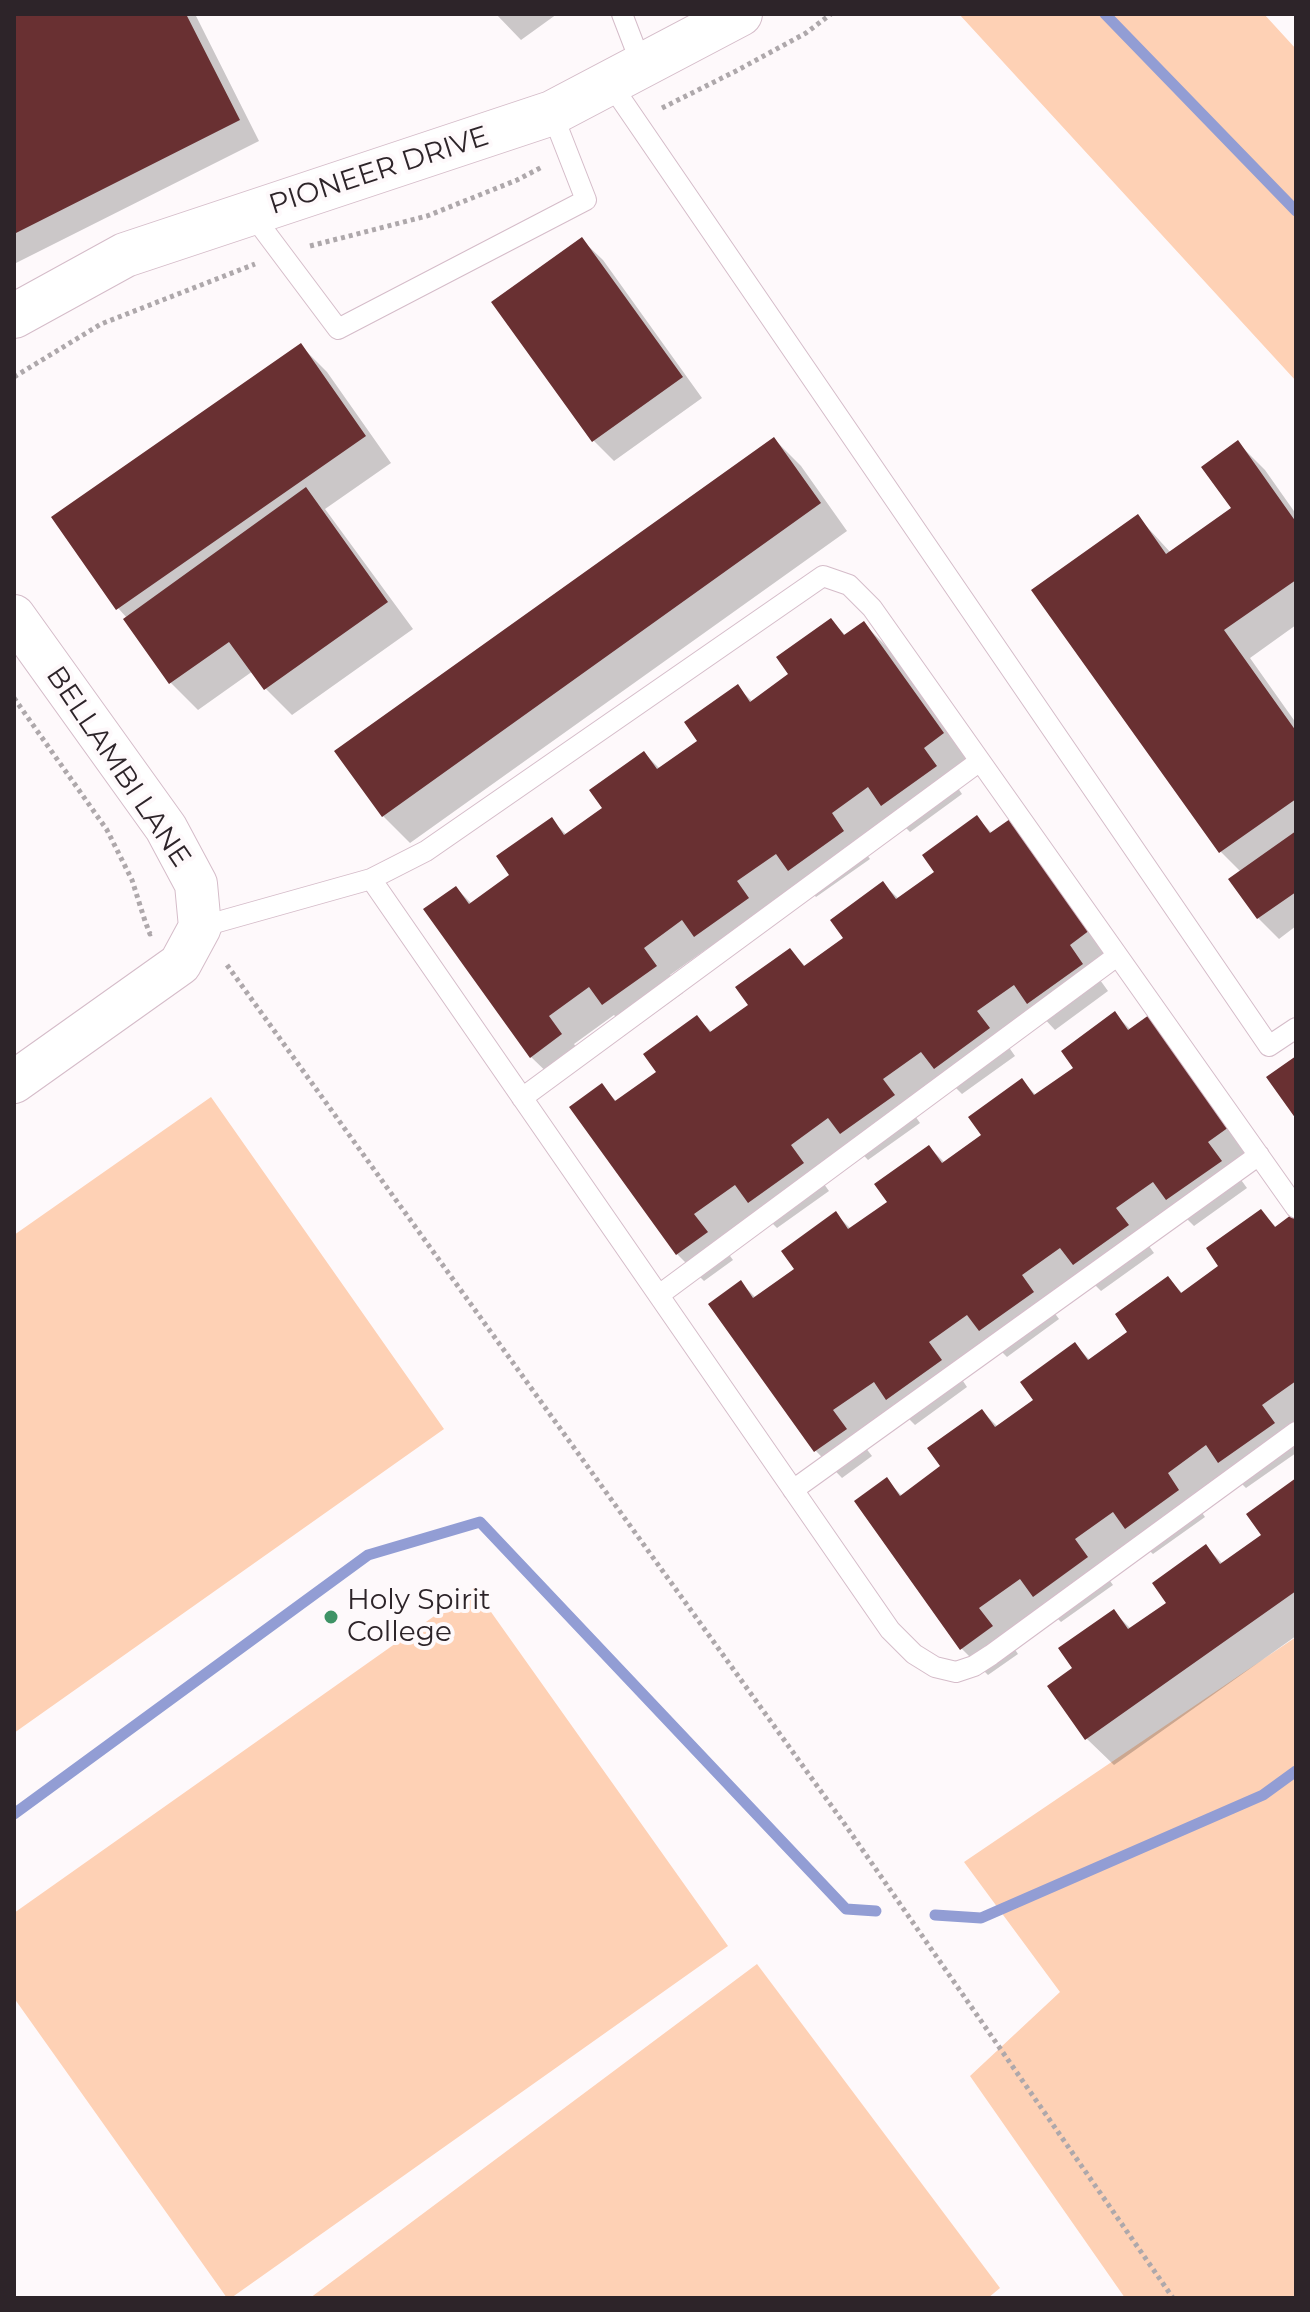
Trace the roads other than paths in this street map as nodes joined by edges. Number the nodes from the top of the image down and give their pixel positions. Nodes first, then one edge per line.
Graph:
1 (622, 14) edge
2 (740, 14) edge
3 (626, 74) junction
4 (552, 113) junction
5 (251, 213) junction
6 (14, 316) edge
7 (14, 616) edge
8 (980, 761) junction
9 (371, 879) junction
10 (200, 927) junction
11 (1117, 956) junction
12 (1296, 1028) edge
13 (14, 1082) edge
14 (522, 1098) junction
15 (1259, 1155) junction
16 (1296, 1208) edge
17 (659, 1295) junction
18 (1296, 1432) edge
19 (793, 1490) junction

1 - 3 lane
2 - 3 main road, PIONEER DRIVE
3 - 4 main road, PIONEER DRIVE
3 - 12 lane
4 - 5 main road, PIONEER DRIVE
4 - 5 lane
5 - 6 main road, PIONEER DRIVE
7 - 10 street, BELLAMBI LANE
8 - 9 lane
8 - 11 lane
8 - 14 lane
9 - 10 lane
9 - 14 lane
10 - 13 street
11 - 15 lane
11 - 17 lane
14 - 17 lane
15 - 16 lane
15 - 19 lane
17 - 19 lane
18 - 19 lane

